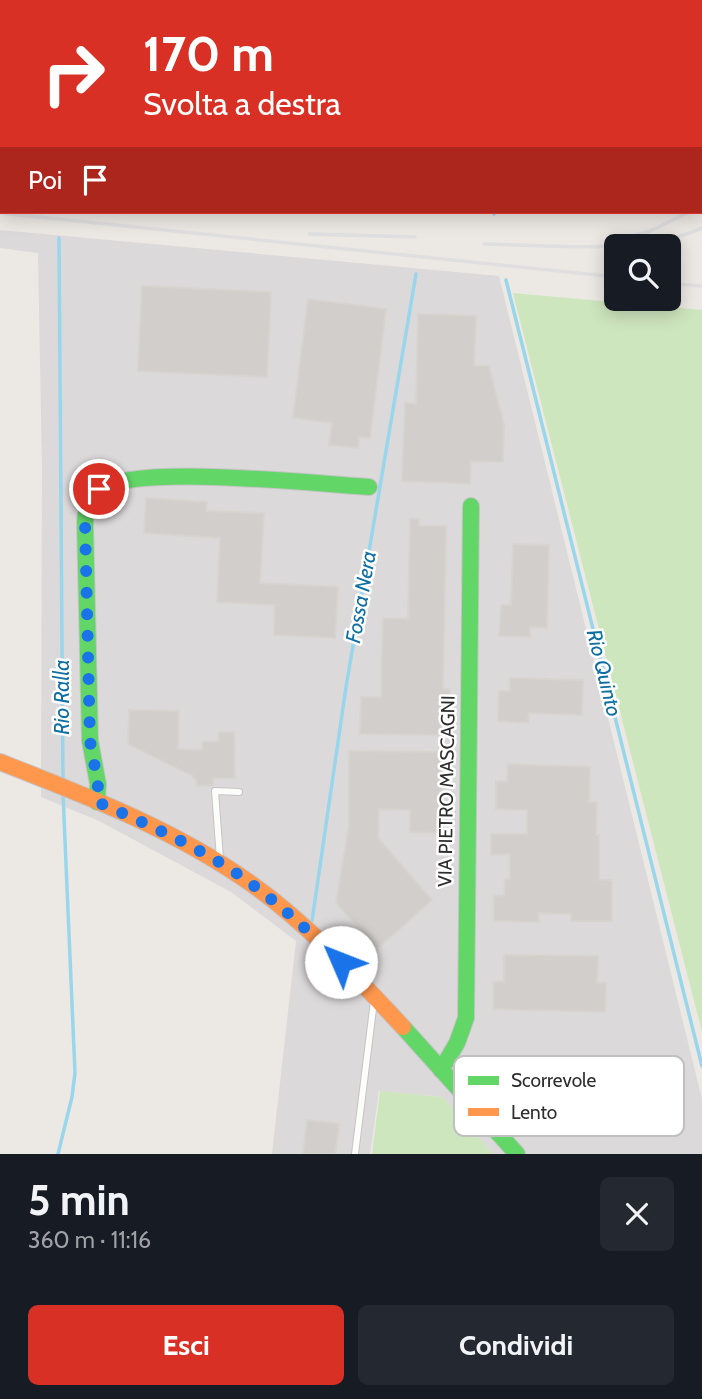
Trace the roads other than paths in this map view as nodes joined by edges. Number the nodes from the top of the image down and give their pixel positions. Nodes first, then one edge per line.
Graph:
1 (369, 487) dead end
2 (471, 506) dead end
3 (0, 762) edge
4 (239, 792) dead end
5 (97, 802) junction
6 (221, 865) junction
7 (375, 996) junction
8 (441, 1070) junction
9 (454, 1084) edge
10 (501, 1136) edge
11 (355, 1154) edge
12 (517, 1154) edge

1 - 5 street
2 - 8 street, VIA PIETRO MASCAGNI
3 - 5 street
4 - 6 lane
5 - 6 street
6 - 7 street
7 - 8 street
7 - 11 lane
8 - 9 street
10 - 12 street

